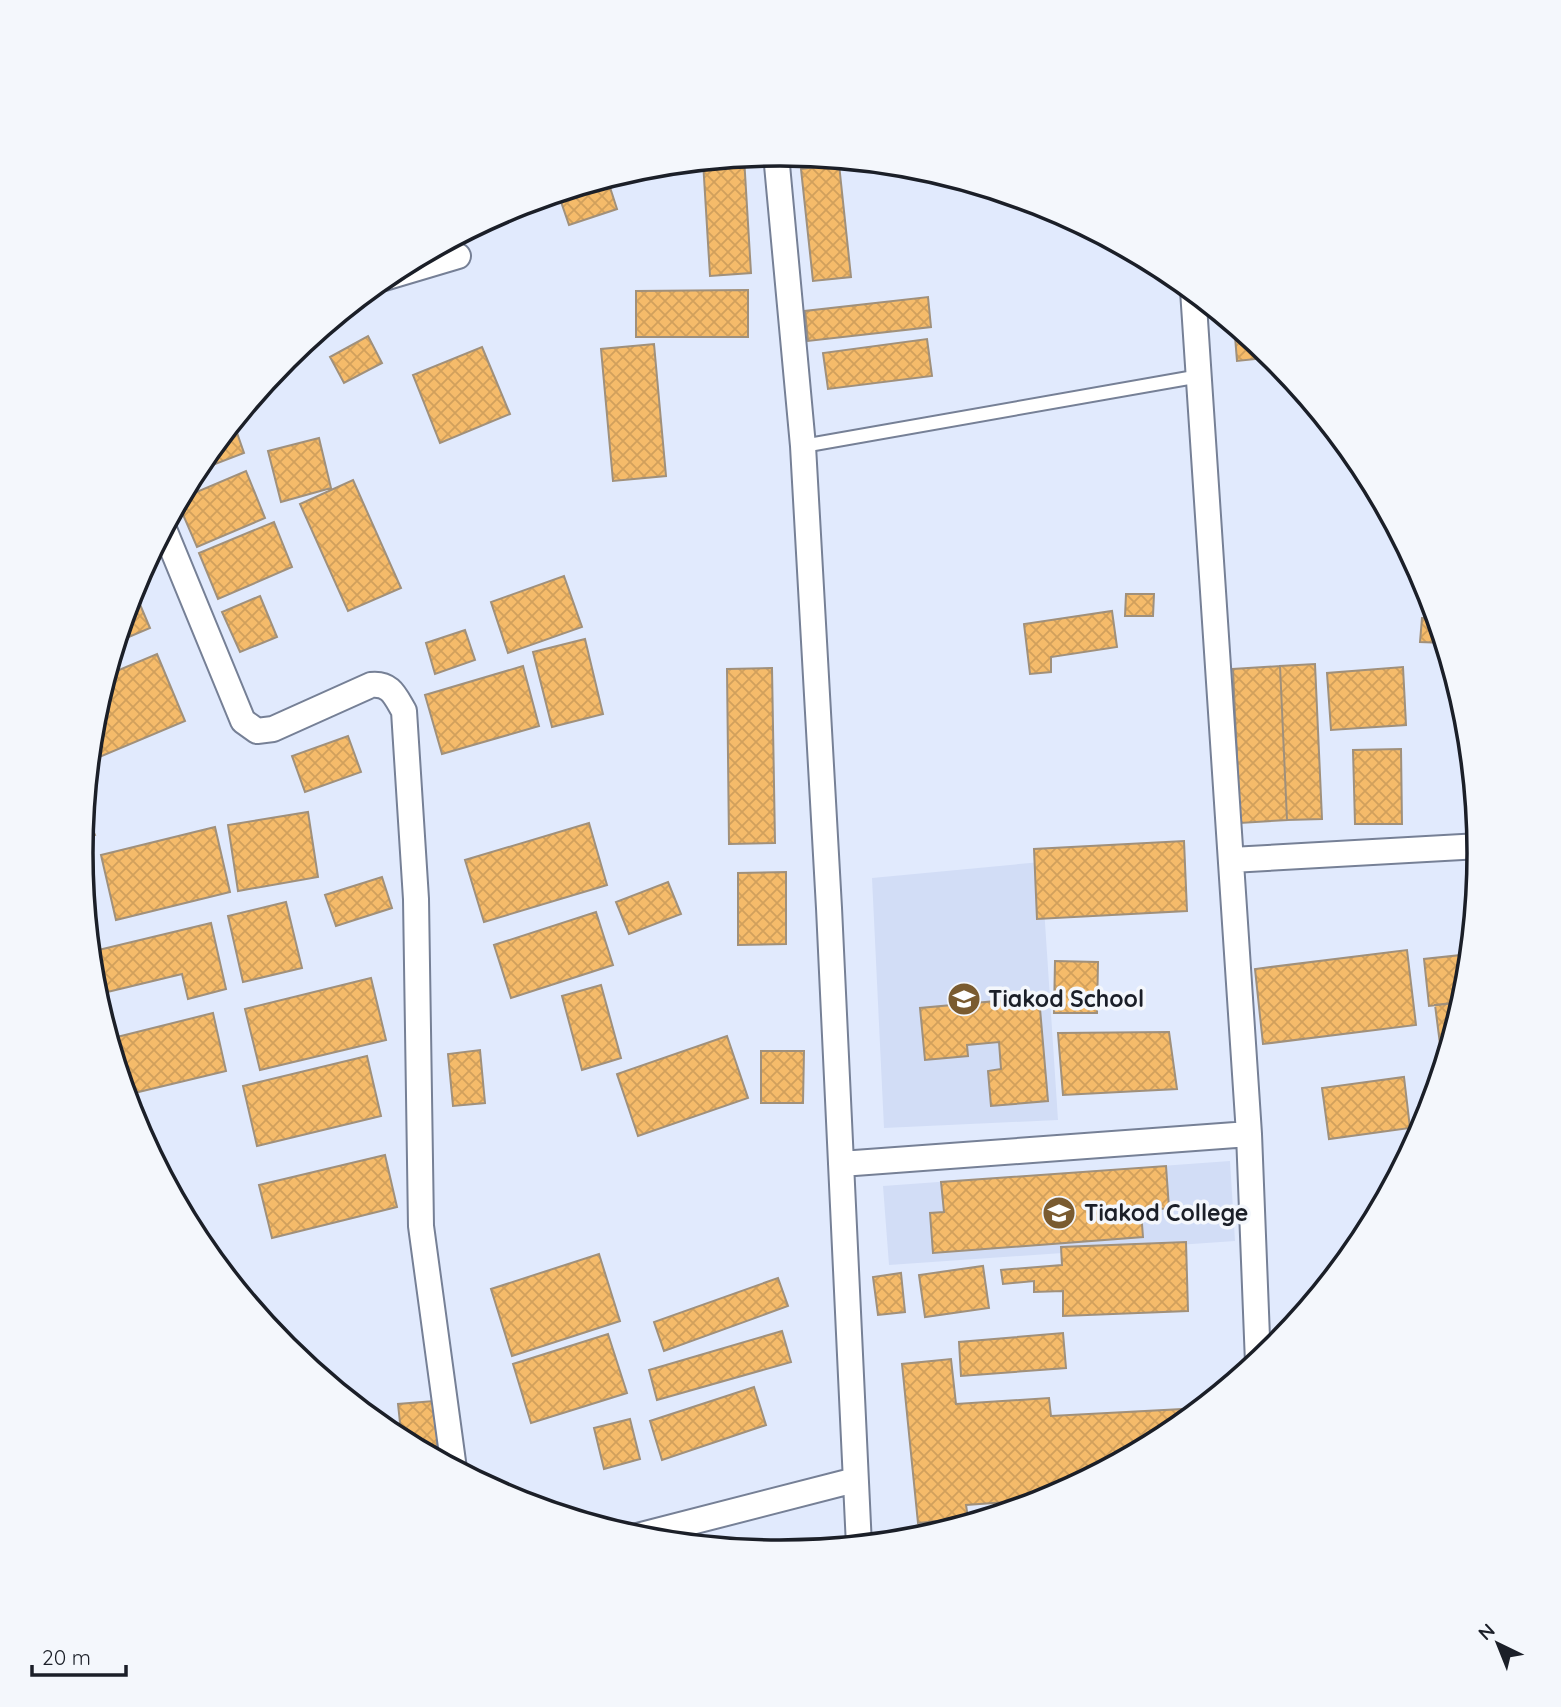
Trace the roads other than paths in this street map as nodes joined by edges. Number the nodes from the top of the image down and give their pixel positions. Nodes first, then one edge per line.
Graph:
1 (777, 166) edge
2 (458, 256) dead end
3 (424, 266) edge
4 (1194, 305) edge
5 (1200, 376) junction
6 (803, 446) junction
7 (169, 540) edge
8 (1468, 847) edge
9 (1231, 860) junction
10 (1249, 1134) junction
11 (841, 1164) junction
12 (1257, 1349) edge
13 (452, 1457) edge
14 (855, 1480) junction
15 (660, 1530) edge
16 (858, 1536) edge

1 - 6 street
2 - 3 street
4 - 5 street
5 - 6 lane
5 - 9 street
6 - 11 street
7 - 13 street
8 - 9 street
9 - 10 street
10 - 11 street
10 - 12 street
11 - 14 street
14 - 15 street
14 - 16 street

